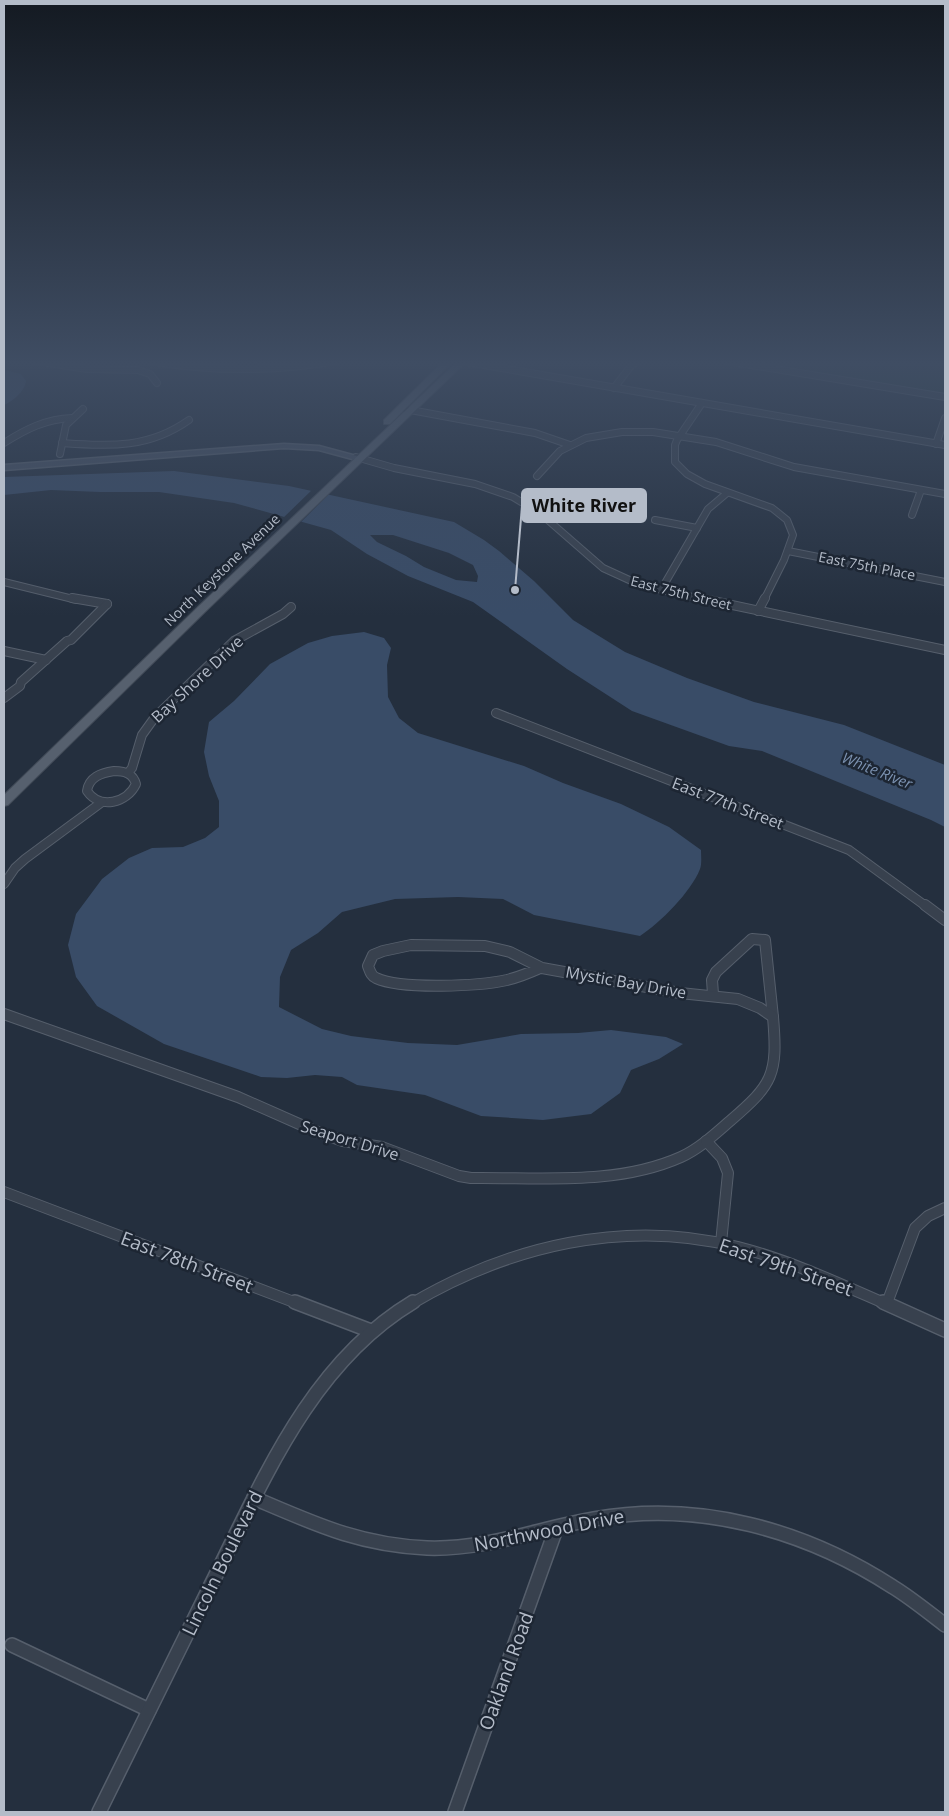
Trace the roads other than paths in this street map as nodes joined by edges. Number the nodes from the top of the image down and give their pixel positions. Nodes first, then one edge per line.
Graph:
1 (62, 446) edge
2 (366, 446) edge
3 (369, 446) edge
4 (569, 446) edge
5 (676, 446) edge
6 (731, 446) edge
7 (356, 457) junction
8 (62, 458) junction
9 (4, 468) edge
10 (537, 476) dead end
11 (921, 490) junction
12 (727, 493) junction
13 (945, 494) edge
14 (912, 515) dead end
15 (655, 520) dead end
16 (697, 528) junction
17 (788, 551) junction
18 (240, 568) junction
19 (4, 580) edge
20 (945, 582) edge
21 (662, 590) junction
22 (107, 604) joint
23 (292, 607) dead end
24 (758, 611) junction
25 (88, 622) joint
26 (4, 647) edge
27 (945, 650) edge
28 (4, 651) edge
29 (31, 656) junction
30 (46, 660) junction
31 (21, 682) junction
32 (4, 692) edge
33 (4, 698) edge
34 (496, 713) dead end
35 (128, 773) junction
36 (4, 790) edge
37 (4, 802) edge
38 (102, 802) junction
39 (4, 884) edge
40 (945, 920) edge
41 (540, 968) junction
42 (713, 994) junction
43 (4, 1014) edge
44 (773, 1017) junction
45 (706, 1141) junction
46 (4, 1192) edge
47 (945, 1208) edge
48 (721, 1243) junction
49 (887, 1303) junction
50 (945, 1330) edge
51 (371, 1331) junction
52 (254, 1498) junction
53 (556, 1529) junction
54 (945, 1625) edge
55 (12, 1645) dead end
56 (149, 1710) junction
57 (99, 1812) edge
58 (455, 1812) edge

1 - 8 street
2 - 7 main road, North Keystone Avenue
3 - 7 main road, North Keystone Avenue
4 - 10 street
5 - 12 street
6 - 11 street
7 - 8 street
7 - 18 main road, North Keystone Avenue
7 - 21 street, East 75th Street
8 - 9 street
11 - 13 street
11 - 14 street
12 - 16 street
12 - 17 street
15 - 16 street
16 - 21 street
17 - 20 street, East 75th Place
17 - 24 street
18 - 36 main road, North Keystone Avenue
18 - 37 main road, North Keystone Avenue
19 - 22 street
21 - 24 street, East 75th Street
22 - 25 street
23 - 35 street, Bay Shore Drive
24 - 27 street, East 75th Street
25 - 30 street
26 - 29 street
28 - 29 street
29 - 30 street
30 - 31 street
31 - 32 street
31 - 33 street
34 - 40 street, East 77th Street
35 - 38 street
35 - 38 street
38 - 39 street
41 - 41 street
41 - 42 street, Mystic Bay Drive
42 - 44 street, Mystic Bay Drive
42 - 44 street, Mystic Bay Drive
43 - 45 street, Seaport Drive
44 - 45 street, Mystic Bay Drive
45 - 48 street
46 - 51 street, East 78th Street
47 - 49 street
48 - 49 street, East 79th Street
48 - 51 street, East 79th Street
49 - 50 street, East 79th Street
51 - 52 street, Lincoln Boulevard
52 - 53 street, Northwood Drive
52 - 56 street, Lincoln Boulevard
53 - 54 street, Northwood Drive
53 - 58 street, Oakland Road
55 - 56 street
56 - 57 street, Lincoln Boulevard

